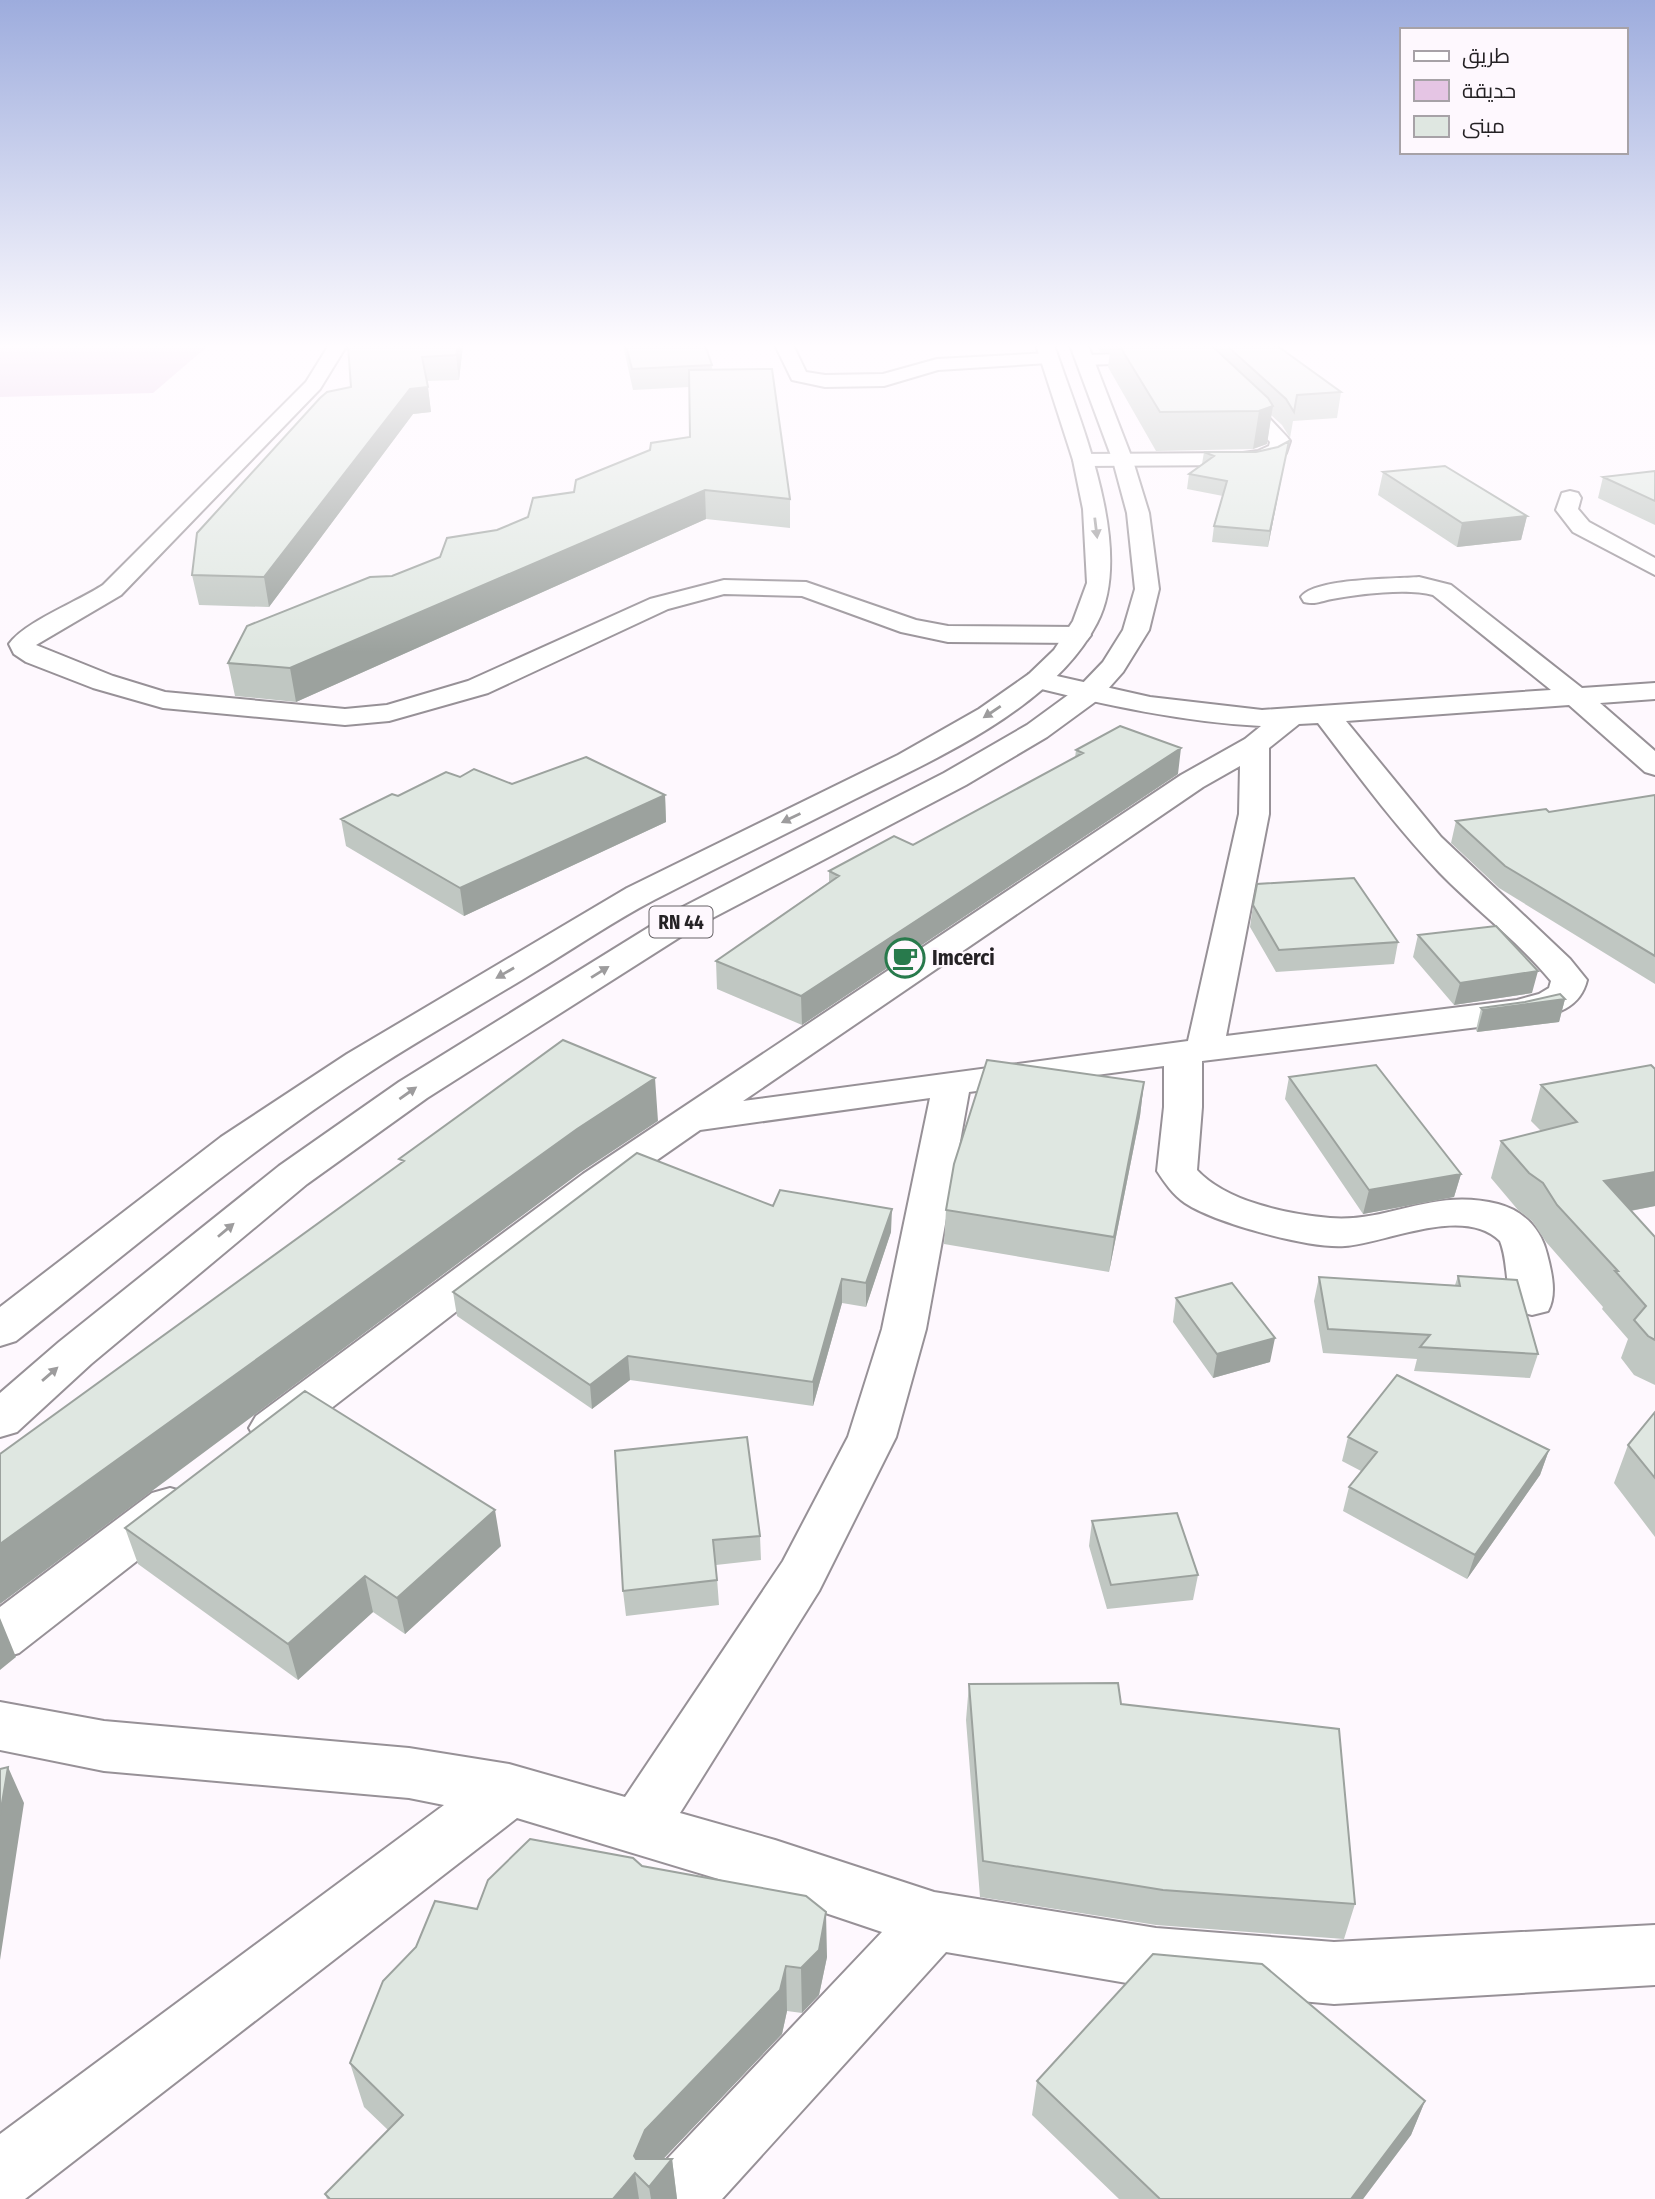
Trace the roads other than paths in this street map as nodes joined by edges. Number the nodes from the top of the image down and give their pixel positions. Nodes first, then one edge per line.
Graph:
1 (252, 448) edge
2 (1081, 448) edge
3 (1116, 448) edge
4 (1279, 448) edge
5 (1083, 460) junction
6 (1123, 461) junction
7 (1570, 498) dead end
8 (1655, 568) edge
9 (1312, 597) dead end
10 (1078, 635) junction
11 (1039, 680) junction
12 (1655, 691) edge
13 (1088, 693) junction
14 (1574, 695) junction
15 (1308, 716) junction
16 (1255, 745) junction
17 (1655, 766) edge
18 (1194, 1051) junction
19 (952, 1083) junction
20 (689, 1120) junction
21 (1532, 1300) dead end
22 (0, 1330) edge
23 (0, 1420) edge
24 (243, 1451) edge
25 (198, 1485) edge
26 (0, 1637) edge
27 (0, 1726) edge
28 (509, 1790) junction
29 (637, 1829) junction
30 (934, 1922) junction
31 (1655, 1955) edge
32 (0, 2176) edge
33 (676, 2199) edge

1 - 10 street
2 - 5 street, RN 44
3 - 6 street, RN 44
4 - 6 street
5 - 6 street
5 -> 10 street, RN 44
6 - 13 street, RN 44
7 - 8 street
9 - 14 street
10 - 11 street, RN 44
11 - 13 street
11 -> 22 street, RN 44
12 - 14 street
13 - 15 street
23 -> 13 street, RN 44
14 - 15 street
14 - 17 street
15 - 16 street
15 - 18 street
16 - 18 street
16 - 20 street
18 - 19 street
18 - 21 street
19 - 20 street
19 - 29 street
20 - 24 street
25 - 26 street
27 - 28 street
28 - 29 street
28 - 32 street
29 - 30 street
30 - 31 street
30 - 33 street

